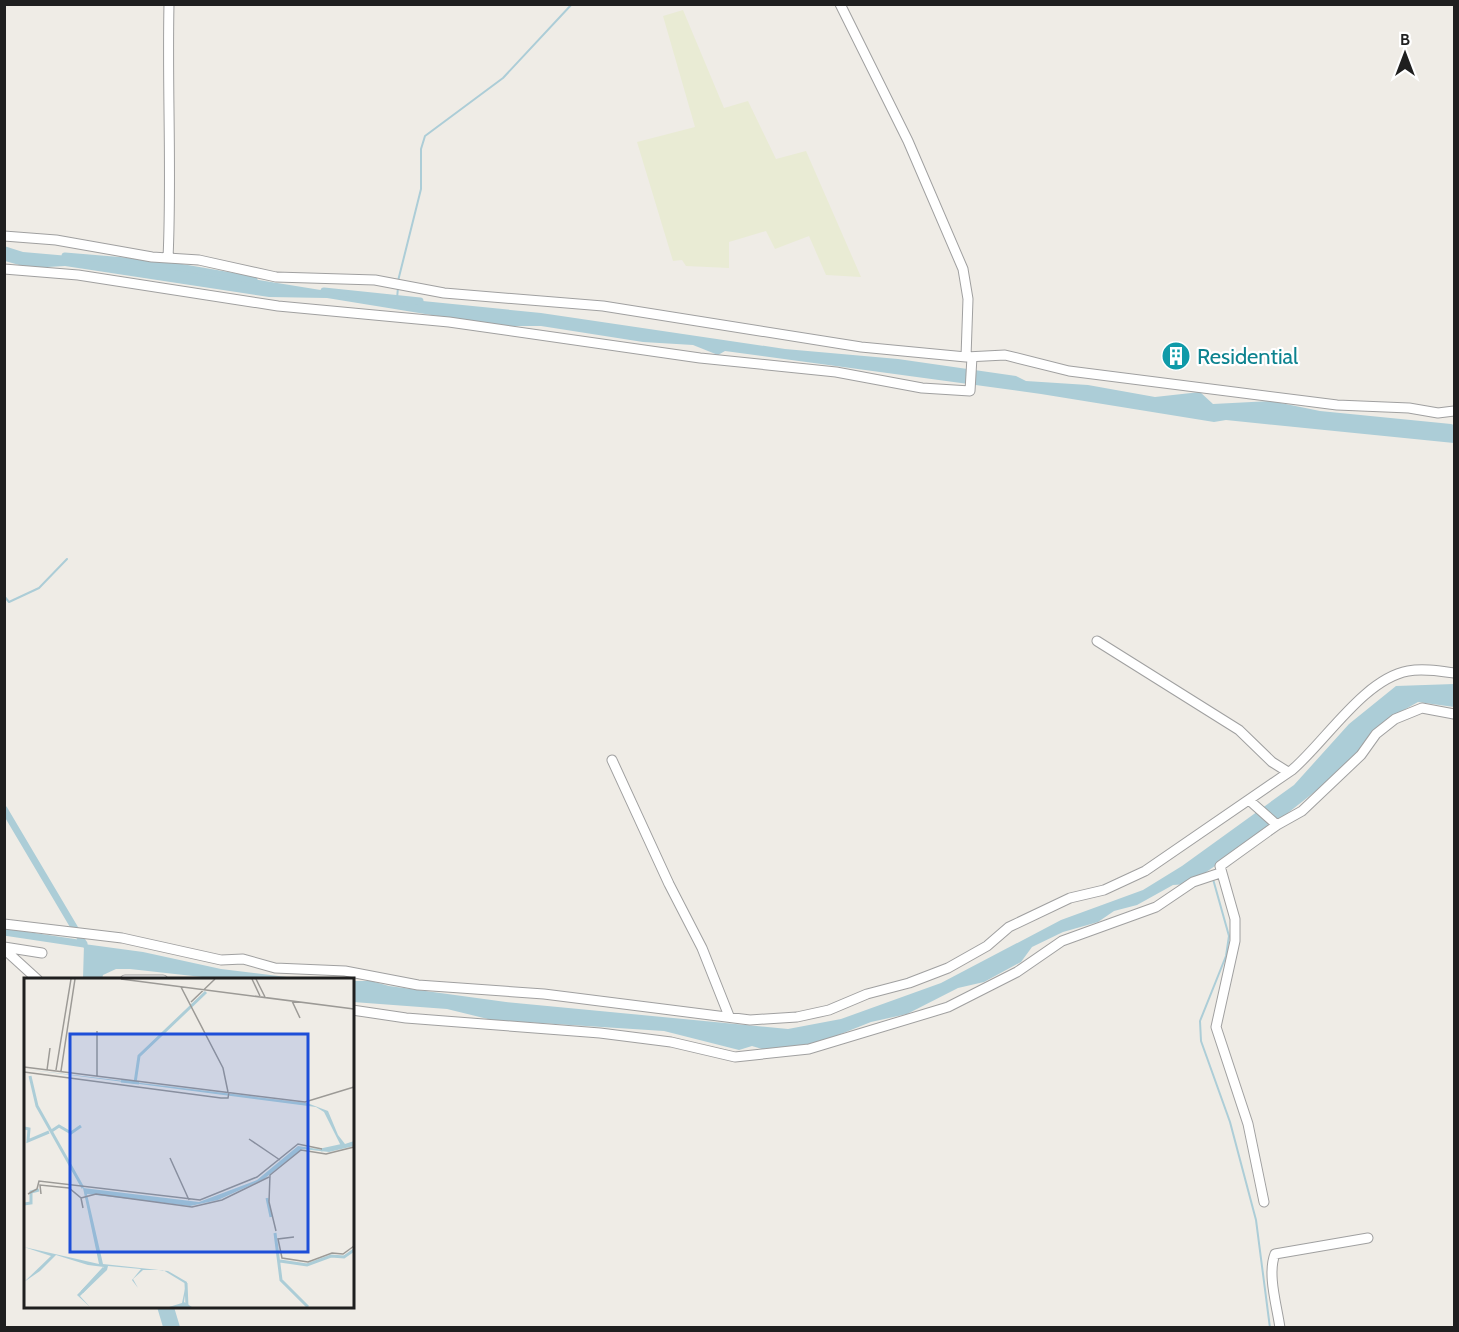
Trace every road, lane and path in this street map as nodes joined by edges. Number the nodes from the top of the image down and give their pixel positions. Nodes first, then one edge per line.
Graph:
1 (169, 4) edge
2 (840, 4) edge
3 (4, 236) edge
4 (168, 258) junction
5 (4, 269) edge
6 (970, 359) junction
7 (1451, 411) edge
8 (1097, 641) dead end
9 (1455, 673) edge
10 (1455, 714) edge
11 (612, 760) dead end
12 (1286, 774) junction
13 (1250, 801) junction
14 (1277, 825) junction
15 (1219, 874) junction
16 (4, 924) edge
17 (4, 948) edge
18 (42, 953) dead end
19 (36, 978) edge
20 (354, 1010) edge
21 (719, 1014) junction
22 (1264, 1202) dead end
23 (1368, 1238) dead end
24 (1280, 1328) edge

1 - 4 street
2 - 6 street
3 - 4 street
4 - 6 street
5 - 6 street
6 - 7 street
8 - 12 street
9 - 12 street
10 - 14 street
11 - 21 street
12 - 13 street
13 - 14 street
13 - 21 street
14 - 15 street
15 - 20 street
15 - 22 street
16 - 21 street
17 - 18 street
17 - 19 street
23 - 24 street

